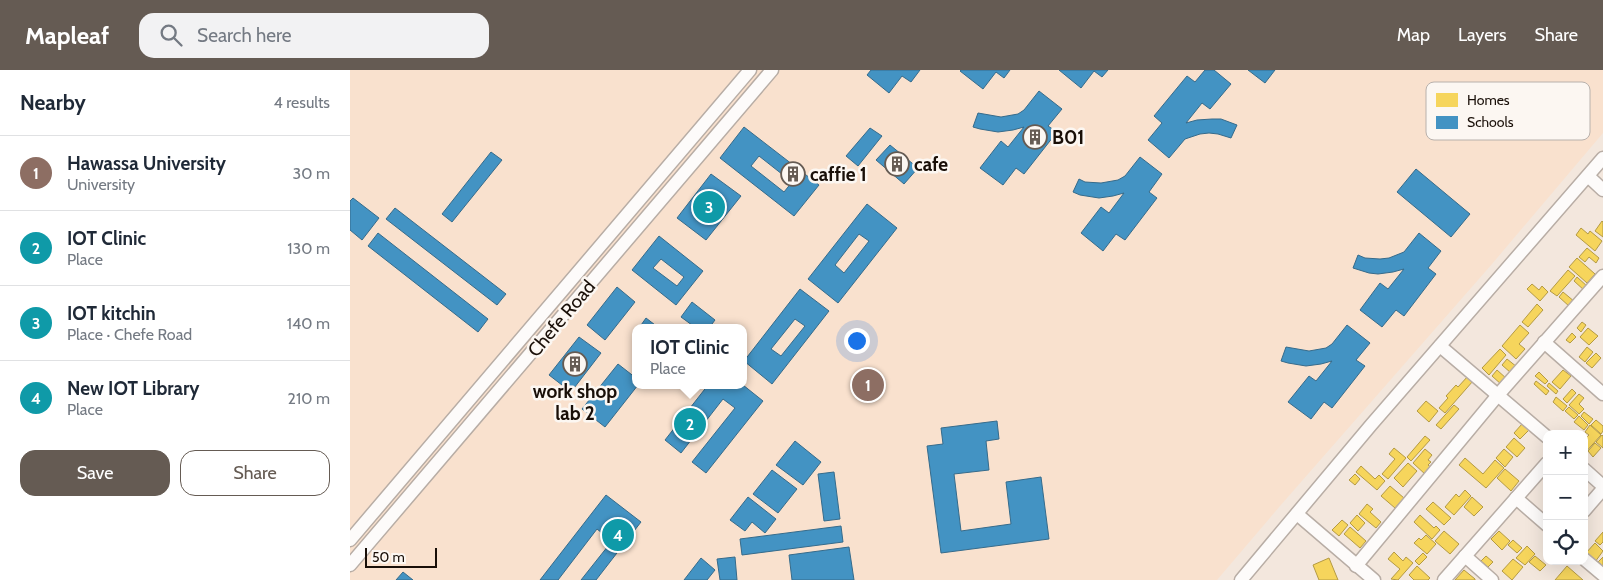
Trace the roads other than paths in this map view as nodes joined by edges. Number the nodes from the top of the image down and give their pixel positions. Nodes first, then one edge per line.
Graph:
1 (750, 70) edge
2 (772, 70) edge
3 (1603, 158) edge
4 (1588, 176) junction
5 (1603, 190) edge
6 (1603, 276) edge
7 (1544, 342) junction
8 (1440, 346) junction
9 (1602, 392) edge
10 (1498, 395) junction
11 (1543, 434) edge
12 (1543, 468) edge
13 (1588, 473) edge
14 (1603, 487) edge
15 (1516, 498) junction
16 (1588, 506) edge
17 (1296, 514) junction
18 (1543, 522) edge
19 (350, 540) edge
20 (1465, 556) junction
21 (1588, 563) edge
22 (350, 565) edge
23 (1356, 566) junction
24 (1603, 576) edge
25 (1241, 580) edge
26 (1374, 580) edge
27 (1444, 580) edge
28 (1492, 580) edge

1 - 19 street, Chefe Road
2 - 22 street, Chefe Road
3 - 4 street
4 - 5 street
4 - 8 street
6 - 7 street
7 - 9 street
7 - 10 street
8 - 10 street
8 - 17 street
10 - 11 street
10 - 23 street
12 - 15 street
13 - 14 street
14 - 16 street
15 - 18 street
15 - 20 street
17 - 23 street
17 - 25 street
20 - 27 street
20 - 28 street
21 - 24 street
23 - 26 street

